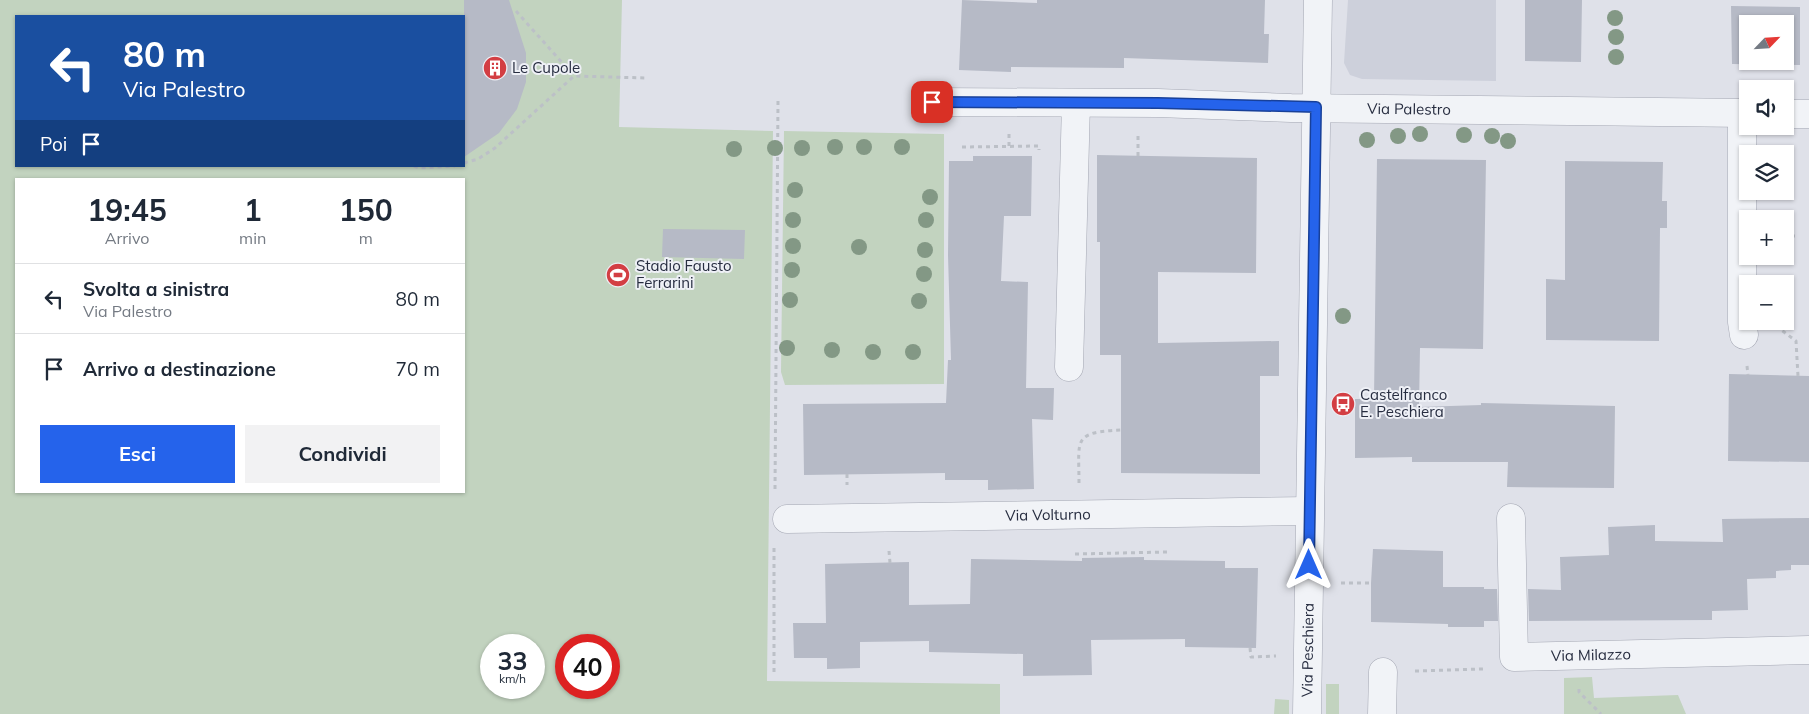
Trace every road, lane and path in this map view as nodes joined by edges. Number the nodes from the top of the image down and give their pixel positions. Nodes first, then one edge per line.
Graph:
1 (1318, 0) edge
2 (516, 11) dead end
3 (574, 76) junction
4 (647, 78) dead end
5 (778, 100) dead end
6 (932, 102) dead end
7 (1076, 103) junction
8 (1316, 107) junction
9 (1739, 113) edge
10 (1794, 114) edge
11 (1809, 114) edge
12 (1009, 133) dead end
13 (1138, 133) dead end
14 (1745, 135) edge
15 (1009, 146) junction
16 (962, 147) dead end
17 (1039, 156) dead end
18 (1138, 156) dead end
19 (465, 163) edge
20 (416, 167) edge
21 (437, 167) edge
22 (1744, 275) edge
23 (1782, 330) edge
24 (1069, 367) dead end
25 (1798, 376) dead end
26 (1122, 430) dead end
27 (1079, 491) dead end
28 (1309, 511) junction
29 (1511, 518) dead end
30 (779, 520) junction
31 (1167, 552) dead end
32 (1075, 554) dead end
33 (1337, 583) dead end
34 (1371, 583) dead end
35 (1250, 648) dead end
36 (1809, 650) edge
37 (1279, 656) dead end
38 (1514, 657) junction
39 (774, 672) dead end
40 (1382, 672) joint
41 (1307, 714) edge
42 (1382, 714) edge

1 - 8 street, Via Peschiera
2 - 3 path
3 - 4 path
3 - 19 path
5 - 30 path
6 - 7 street, Via Palestro
7 - 8 street, Via Palestro
7 - 24 street
8 - 9 street, Via Palestro
8 - 28 street, Via Peschiera
10 - 11 street
12 - 15 path
13 - 18 path
14 - 22 street, Via Palestro
15 - 16 path
15 - 17 path
20 - 21 path
23 - 25 path
26 - 27 path
28 - 30 street, Via Volturno
28 - 41 street, Via Peschiera
29 - 38 street
30 - 39 path
31 - 32 path
33 - 34 path
35 - 37 path
36 - 38 street, Via Milazzo
38 - 40 path
40 - 42 street

